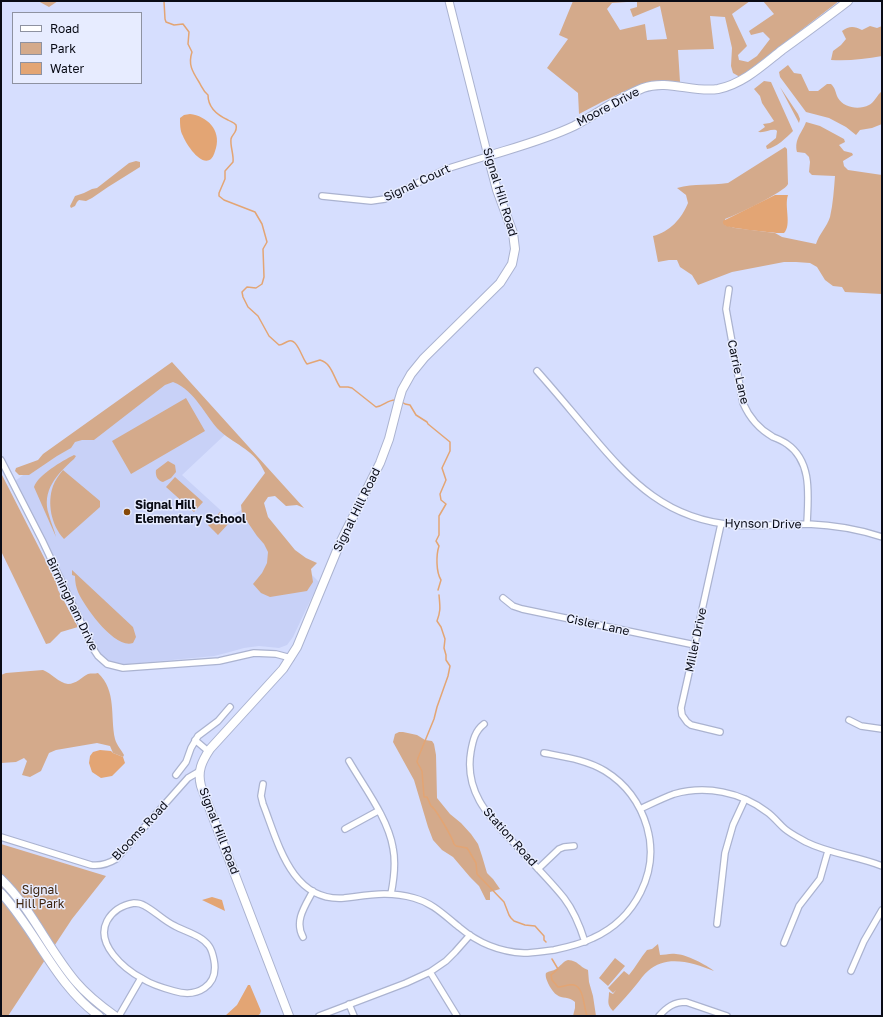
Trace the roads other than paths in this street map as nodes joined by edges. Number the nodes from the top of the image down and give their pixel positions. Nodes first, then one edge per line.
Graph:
1 (449, 1) edge
2 (848, 1) edge
3 (488, 156) junction
4 (322, 196) dead end
5 (729, 289) dead end
6 (537, 371) dead end
7 (1, 460) edge
8 (721, 524) junction
9 (807, 524) junction
10 (882, 537) edge
11 (503, 598) dead end
12 (695, 645) junction
13 (291, 658) junction
14 (230, 707) dead end
15 (849, 720) dead end
16 (484, 724) dead end
17 (882, 729) edge
18 (720, 732) dead end
19 (195, 740) junction
20 (208, 751) junction
21 (544, 753) dead end
22 (349, 761) dead end
23 (200, 771) junction
24 (176, 775) dead end
25 (263, 784) dead end
26 (745, 799) junction
27 (640, 808) junction
28 (378, 810) junction
29 (345, 829) dead end
30 (1, 837) edge
31 (574, 846) dead end
32 (828, 851) junction
33 (882, 866) edge
34 (538, 869) junction
35 (1, 879) edge
36 (313, 892) junction
37 (1, 893) edge
38 (391, 894) junction
39 (882, 910) edge
40 (717, 924) dead end
41 (470, 935) junction
42 (303, 937) dead end
43 (585, 942) junction
44 (784, 943) dead end
45 (851, 971) dead end
46 (430, 972) junction
47 (141, 978) junction
48 (349, 1004) junction
49 (99, 1016) edge
50 (115, 1016) edge
51 (119, 1016) edge
52 (289, 1016) edge
53 (319, 1016) edge
54 (354, 1016) edge
55 (458, 1016) edge
56 (659, 1016) edge
57 (727, 1016) edge

1 - 3 street, Signal Hill Road
2 - 3 main road, Moore Drive
3 - 4 street, Signal Court
3 - 13 main road, Signal Hill Road
5 - 9 street, Carrie Lane
6 - 8 street, Hynson Drive
7 - 13 street, Birmingham Drive
8 - 9 street, Hynson Drive
8 - 12 street, Miller Drive
9 - 10 street, Hynson Drive
11 - 12 street, Cisler Lane
12 - 18 street, Miller Drive
13 - 20 main road, Signal Hill Road
14 - 19 street
15 - 17 street
16 - 34 street, Station Road
19 - 20 street
19 - 24 street
20 - 23 main road, Signal Hill Road
21 - 27 street
22 - 28 street
23 - 30 street, Blooms Road
23 - 52 main road, Signal Hill Road
25 - 36 street
26 - 27 street
26 - 32 street
26 - 40 street
27 - 43 street
28 - 29 street
28 - 38 street
31 - 34 street
32 - 33 street
32 - 44 street
34 - 43 street, Station Road
35 - 50 main road
36 - 38 street
36 - 42 street
37 - 49 main road
38 - 41 street
39 - 45 street
41 - 43 street
41 - 46 street
46 - 48 street
46 - 55 street
47 - 47 street
47 - 51 street
48 - 53 street
48 - 54 street
56 - 57 street

